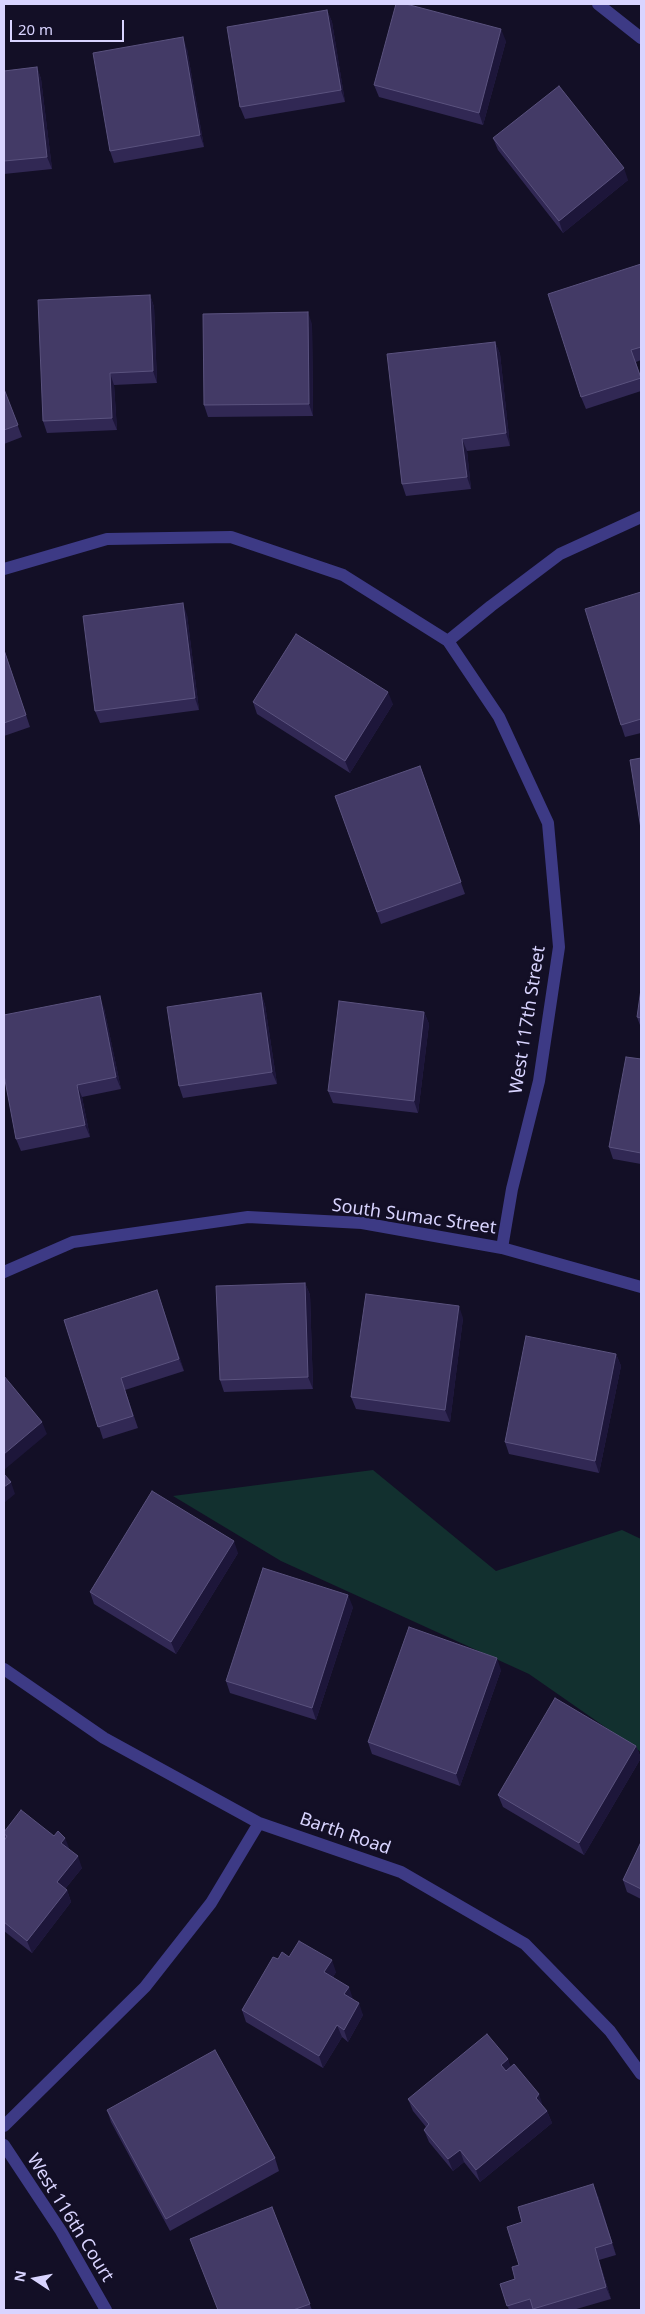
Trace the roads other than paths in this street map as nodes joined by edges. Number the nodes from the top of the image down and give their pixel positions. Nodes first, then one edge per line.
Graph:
1 (598, 4) edge
2 (641, 38) edge
3 (641, 518) edge
4 (4, 569) edge
5 (448, 641) junction
6 (502, 1248) junction
7 (4, 1272) edge
8 (641, 1287) edge
9 (4, 1669) edge
10 (259, 1823) junction
11 (641, 2074) edge
12 (4, 2126) edge
13 (4, 2145) edge
14 (106, 2310) edge

1 - 2 street
3 - 5 street
4 - 5 street
5 - 6 street, West 117th Street
6 - 7 street, South Sumac Street
6 - 8 street, South Sumac Street
9 - 10 street, Barth Road
10 - 11 street, Barth Road
10 - 12 street
13 - 14 street, West 116th Court

